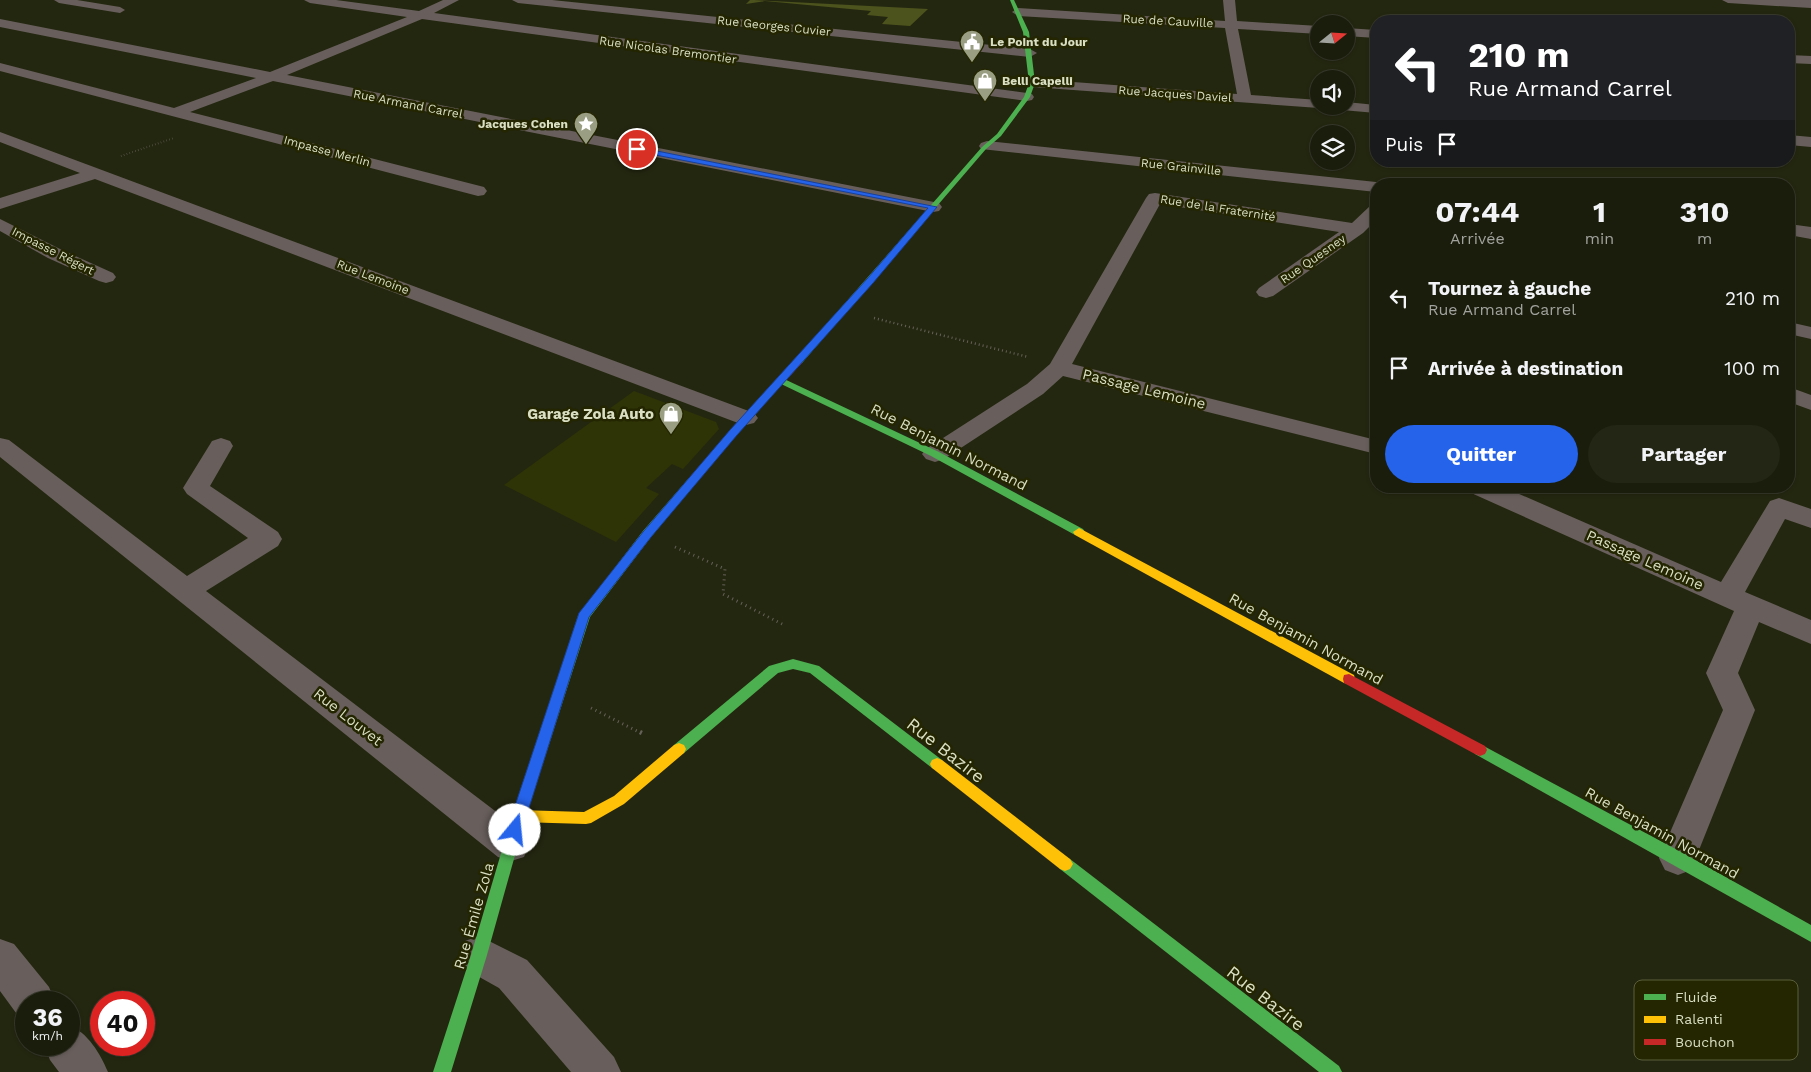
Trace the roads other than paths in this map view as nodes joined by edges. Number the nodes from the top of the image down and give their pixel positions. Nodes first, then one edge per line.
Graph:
1 (59, 0) edge
2 (310, 0) edge
3 (453, 0) edge
4 (518, 0) edge
5 (1012, 0) edge
6 (1229, 0) edge
7 (1728, 0) edge
8 (591, 3) edge
9 (1811, 4) edge
10 (120, 10) dead end
11 (1018, 12) junction
12 (420, 15) junction
13 (0, 23) edge
14 (1231, 25) junction
15 (1310, 29) edge
16 (1355, 33) edge
17 (1370, 34) edge
18 (1030, 52) junction
19 (1795, 59) edge
20 (1811, 60) edge
21 (0, 67) edge
22 (273, 77) junction
23 (1032, 83) junction
24 (1027, 97) junction
25 (1245, 99) junction
26 (1310, 103) edge
27 (1355, 107) edge
28 (1370, 108) edge
29 (176, 112) junction
30 (0, 137) edge
31 (1795, 141) edge
32 (1811, 142) edge
33 (987, 146) junction
34 (90, 170) junction
35 (1370, 186) edge
36 (478, 191) dead end
37 (0, 204) edge
38 (933, 207) junction
39 (0, 224) edge
40 (1364, 229) edge
41 (1795, 231) edge
42 (1811, 233) edge
43 (106, 278) dead end
44 (1266, 292) dead end
45 (1795, 329) edge
46 (1811, 333) edge
47 (1060, 367) junction
48 (782, 381) junction
49 (1795, 396) edge
50 (1811, 403) edge
51 (746, 418) junction
52 (0, 445) edge
53 (1370, 445) edge
54 (221, 446) dead end
55 (935, 454) junction
56 (1494, 493) edge
57 (1811, 519) edge
58 (186, 590) junction
59 (1739, 602) junction
60 (1811, 633) edge
61 (515, 831) junction
62 (1678, 858) junction
63 (1811, 934) edge
64 (479, 955) junction
65 (0, 958) edge
66 (26, 991) edge
67 (74, 1056) edge
68 (86, 1072) edge
69 (442, 1072) edge
70 (599, 1072) edge
71 (1333, 1072) edge

1 - 10 lane
2 - 12 street, Rue Nicolas Bremontier
3 - 12 street
4 - 8 street, Rue Georges Cuvier
5 - 11 street
6 - 14 street
7 - 9 street
8 - 18 street, Rue Georges Cuvier
11 - 14 street, Rue de Cauville
11 - 18 street
12 - 22 street
12 - 24 street, Rue Nicolas Bremontier
13 - 22 street, Rue Armand Carrel
14 - 15 street, Rue de Cauville
14 - 25 street
16 - 17 street
18 - 23 street
19 - 20 street
21 - 29 street, Impasse Merlin
22 - 29 street
22 - 38 street, Rue Armand Carrel
23 - 24 street, Rue Émile Zola
23 - 25 street, Rue Jacques Daviel
24 - 33 street, Rue Émile Zola
25 - 26 street, Rue Jacques Daviel
27 - 28 street
29 - 36 street, Impasse Merlin
30 - 34 street, Rue Lemoine
31 - 32 street
33 - 35 street, Rue Grainville
33 - 38 street, Rue Émile Zola
34 - 37 street
34 - 51 street, Rue Lemoine
38 - 48 street, Rue Émile Zola
39 - 43 street, Impasse Régert
40 - 44 street, Rue Quesney
40 - 47 street, Rue de la Fraternité
41 - 42 street
45 - 46 street
47 - 53 street, Passage Lemoine
47 - 55 street
48 - 51 street, Rue Émile Zola
48 - 55 street, Rue Benjamin Normand
49 - 50 street
51 - 61 street, Rue Émile Zola
52 - 58 street, Rue Louvet
54 - 58 street
55 - 62 street, Rue Benjamin Normand
56 - 59 street, Passage Lemoine
57 - 59 street
58 - 61 street, Rue Louvet
59 - 60 street, Passage Lemoine
59 - 62 street
61 - 64 street, Rue Émile Zola
61 - 71 street, Rue Bazire
62 - 63 street, Rue Benjamin Normand
64 - 69 street, Rue Émile Zola
64 - 70 street
65 - 66 street
67 - 68 street

